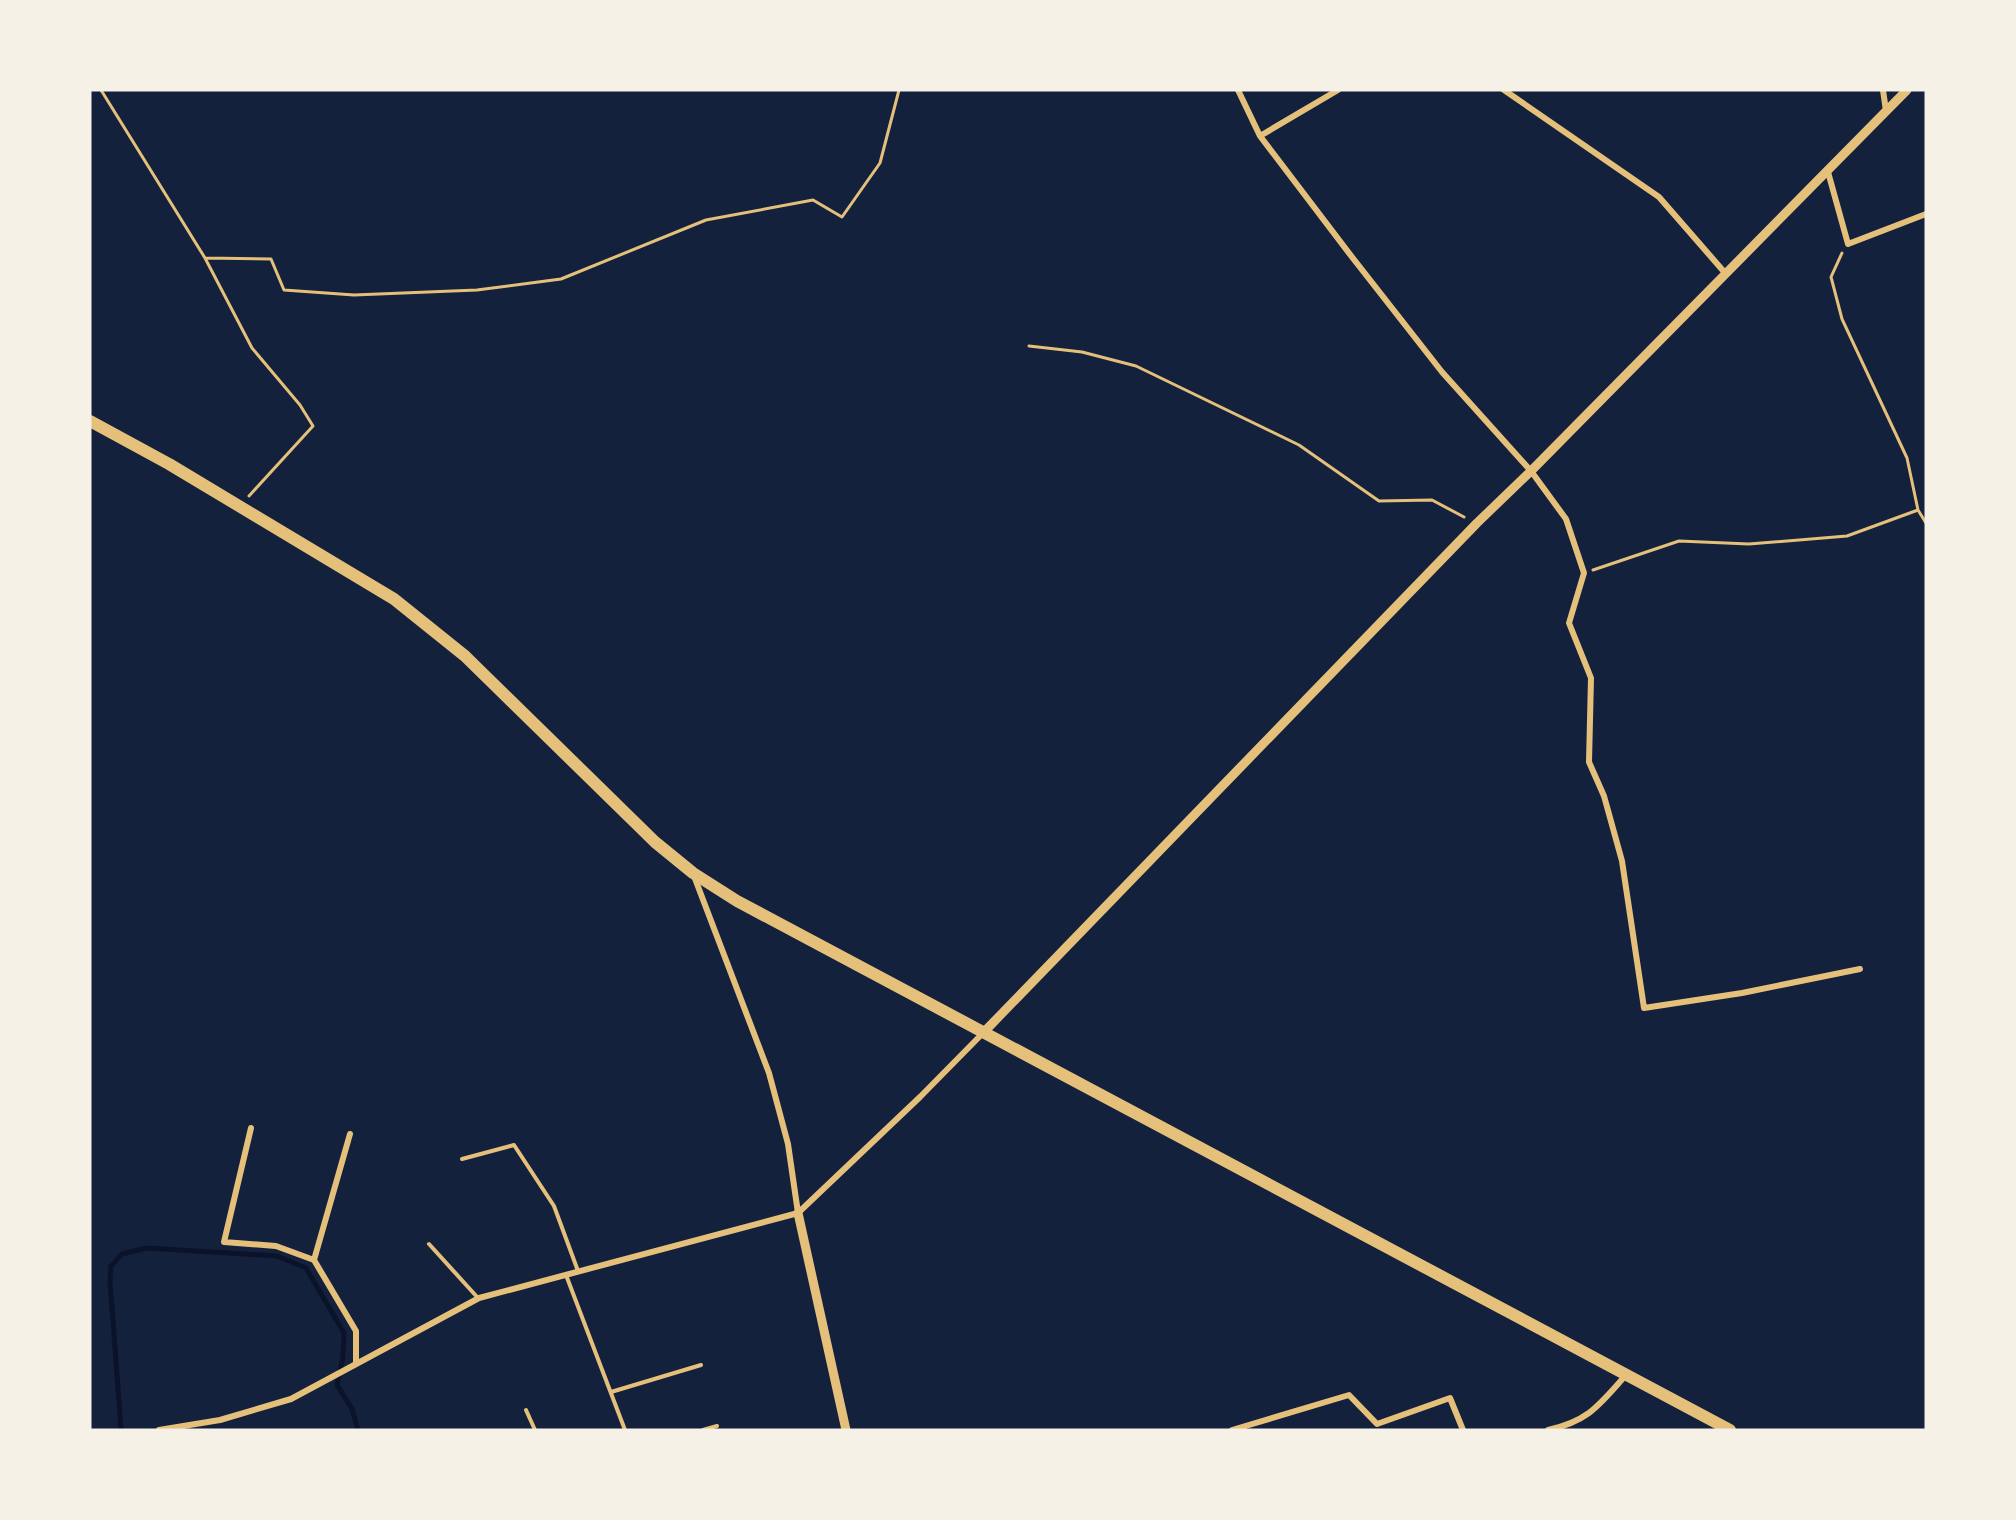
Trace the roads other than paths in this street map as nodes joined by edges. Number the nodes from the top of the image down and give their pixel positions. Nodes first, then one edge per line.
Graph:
1 (1238, 90) edge
2 (1338, 90) edge
3 (1504, 90) edge
4 (1883, 90) edge
5 (1907, 90) edge
6 (1886, 111) junction
7 (1260, 136) junction
8 (1828, 172) junction
9 (1926, 214) edge
10 (1726, 274) junction
11 (90, 421) edge
12 (1531, 471) junction
13 (693, 873) junction
14 (1860, 969) dead end
15 (983, 1033) junction
16 (251, 1128) dead end
17 (350, 1134) dead end
18 (462, 1159) dead end
19 (798, 1213) junction
20 (429, 1244) dead end
21 (314, 1260) junction
22 (578, 1272) junction
23 (566, 1275) junction
24 (478, 1299) junction
25 (356, 1363) junction
26 (701, 1365) dead end
27 (1626, 1375) junction
28 (611, 1392) junction
29 (526, 1410) dead end
30 (717, 1426) dead end
31 (159, 1430) edge
32 (535, 1430) edge
33 (625, 1430) edge
34 (703, 1430) edge
35 (846, 1430) edge
36 (1232, 1430) edge
37 (1463, 1430) edge
38 (1548, 1430) edge
39 (1730, 1430) edge

1 - 7 street
2 - 7 street
3 - 10 street
4 - 6 street
5 - 6 street
6 - 8 street
7 - 12 street
8 - 9 street
8 - 10 street
10 - 12 street
11 - 13 main road
12 - 14 street
12 - 15 street
13 - 15 main road
13 - 19 street
15 - 19 street
15 - 27 main road
16 - 21 street
17 - 21 street
18 - 22 lane
19 - 22 street
19 - 35 street
20 - 24 lane
21 - 25 street
22 - 23 street
23 - 24 street
23 - 28 lane
24 - 25 street
25 - 31 street
26 - 28 lane
27 - 38 street
27 - 39 main road
28 - 33 lane
29 - 32 lane
30 - 34 lane
36 - 37 street

